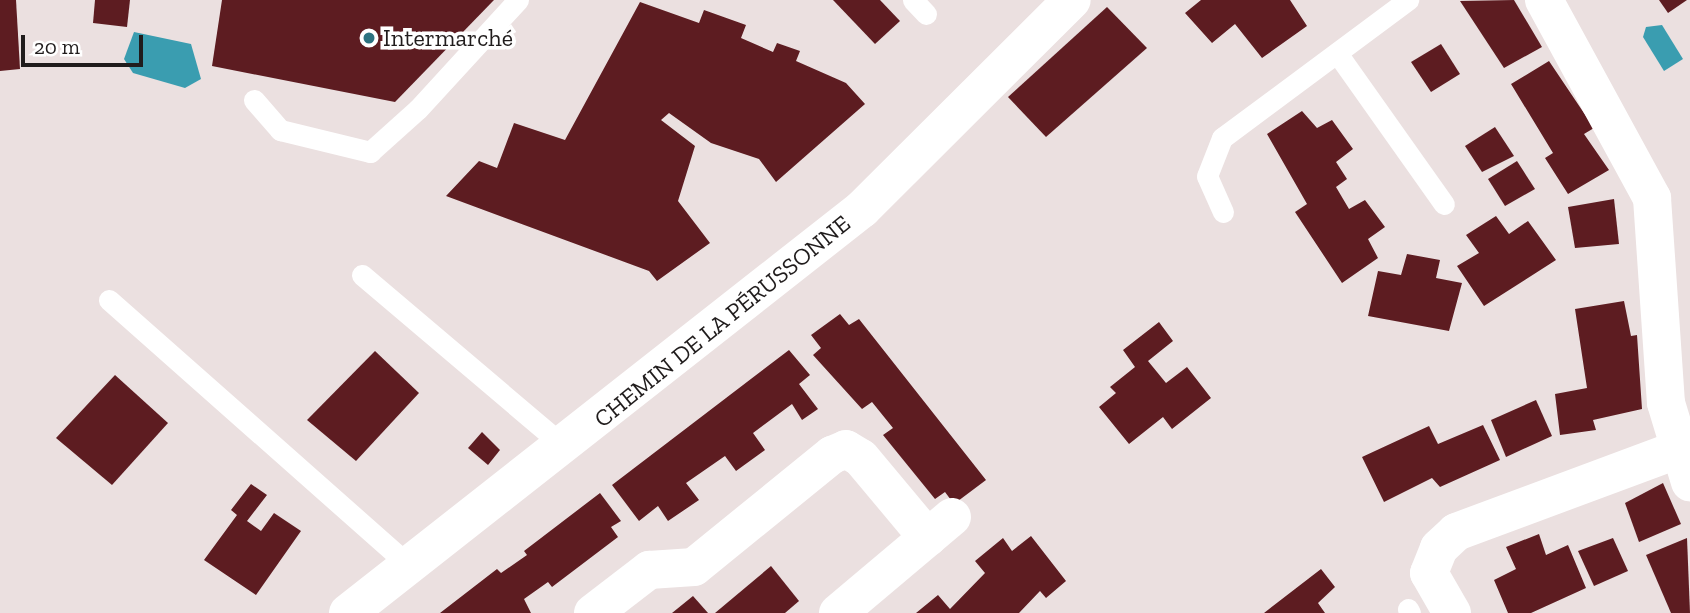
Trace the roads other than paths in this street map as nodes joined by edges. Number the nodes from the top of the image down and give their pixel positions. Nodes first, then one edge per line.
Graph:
1 (518, 0) edge
2 (1072, 0) edge
3 (1409, 0) edge
4 (1544, 0) edge
5 (1337, 53) junction
6 (254, 100) dead end
7 (1444, 204) dead end
8 (1223, 212) dead end
9 (362, 275) dead end
10 (109, 300) dead end
11 (565, 447) junction
12 (1683, 466) edge
13 (412, 568) junction
14 (348, 613) edge
15 (593, 613) edge
16 (838, 613) edge
17 (1452, 613) edge

1 - 6 lane
2 - 11 street, CHEMIN DE LA PÉRUSSONNE
3 - 5 lane
4 - 12 street
5 - 7 lane
5 - 8 lane
9 - 11 lane
10 - 13 lane
11 - 13 street, CHEMIN DE LA PÉRUSSONNE
12 - 17 street
13 - 14 street, CHEMIN DE LA PÉRUSSONNE
15 - 16 street

